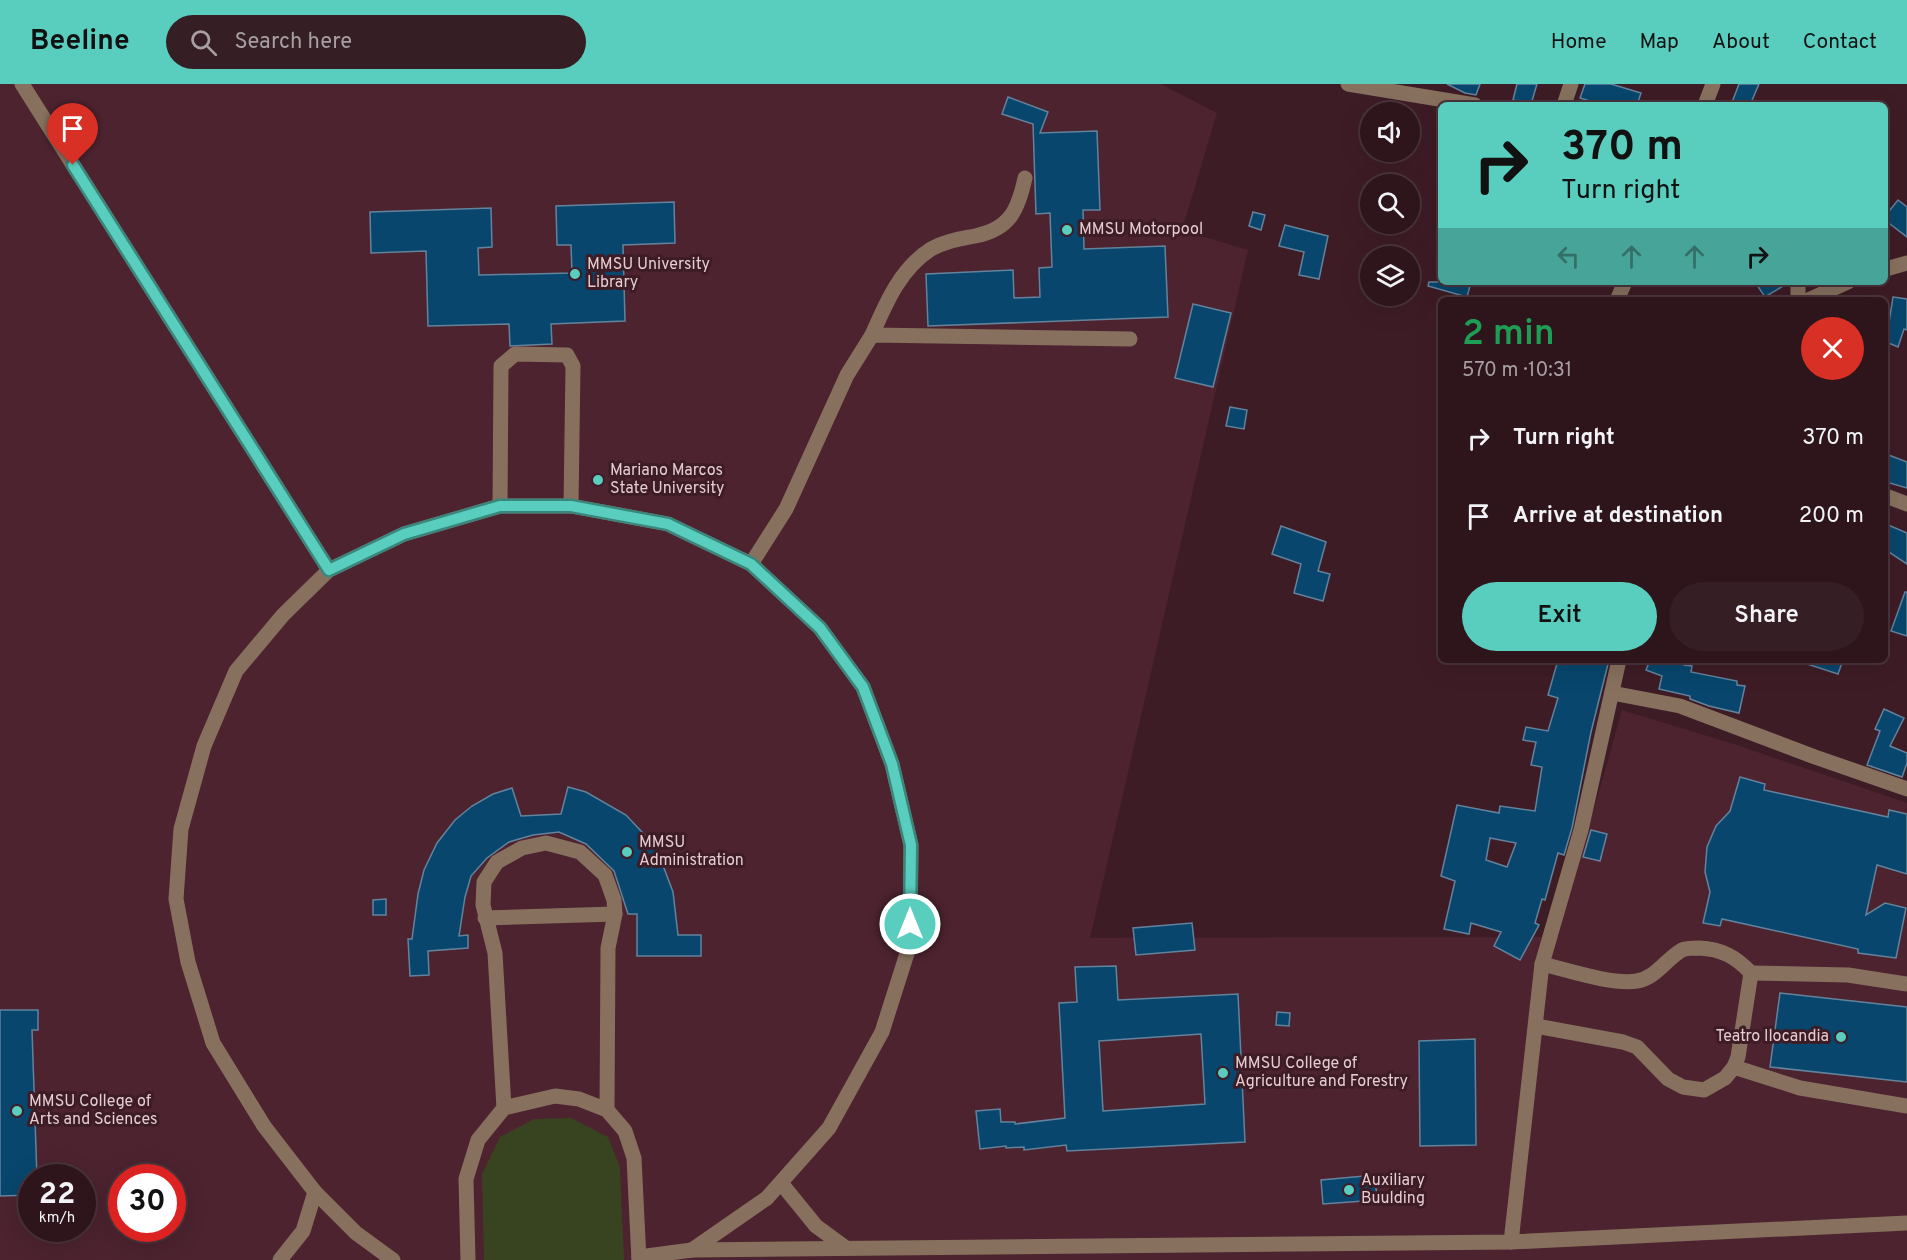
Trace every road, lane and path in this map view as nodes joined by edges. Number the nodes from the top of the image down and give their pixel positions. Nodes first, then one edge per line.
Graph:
1 (22, 84) edge
2 (1348, 84) edge
3 (1571, 84) edge
4 (1713, 84) edge
5 (1457, 102) edge
6 (1565, 102) edge
7 (1706, 102) edge
8 (1025, 178) dead end
9 (1907, 263) edge
10 (1888, 268) edge
11 (1841, 285) edge
12 (1815, 297) edge
13 (872, 335) junction
14 (1130, 339) dead end
15 (1888, 497) edge
16 (1907, 504) edge
17 (500, 506) junction
18 (571, 506) junction
19 (751, 564) junction
20 (329, 570) junction
21 (1618, 663) edge
22 (1612, 693) junction
23 (1907, 789) edge
24 (615, 914) junction
25 (485, 918) junction
26 (1542, 963) junction
27 (1751, 973) junction
28 (1907, 984) edge
29 (1536, 1026) junction
30 (1734, 1067) junction
31 (1907, 1106) edge
32 (504, 1108) junction
33 (607, 1110) junction
34 (781, 1183) junction
35 (315, 1192) junction
36 (1907, 1223) edge
37 (1512, 1242) junction
38 (846, 1248) junction
39 (692, 1250) junction
40 (639, 1258) edge
41 (280, 1260) edge
42 (393, 1260) edge
43 (468, 1260) edge

1 - 20 street
2 - 5 street
3 - 6 street
4 - 7 street
8 - 13 street
9 - 10 street
11 - 12 street
13 - 14 street
13 - 19 street
15 - 16 street
17 - 18 street
17 - 18 street
17 - 20 street
18 - 19 street
19 - 34 street
20 - 35 street
21 - 22 street
22 - 23 street
22 - 26 street
24 - 25 street
24 - 25 street
24 - 33 street
25 - 32 street
26 - 27 street
26 - 29 street
27 - 28 street
27 - 30 street
29 - 30 street
29 - 37 street
30 - 31 street
32 - 33 street
32 - 43 street
33 - 40 street
34 - 38 street
34 - 39 street
35 - 41 street
35 - 42 street
36 - 37 street
37 - 38 street
38 - 39 street
39 - 40 street

